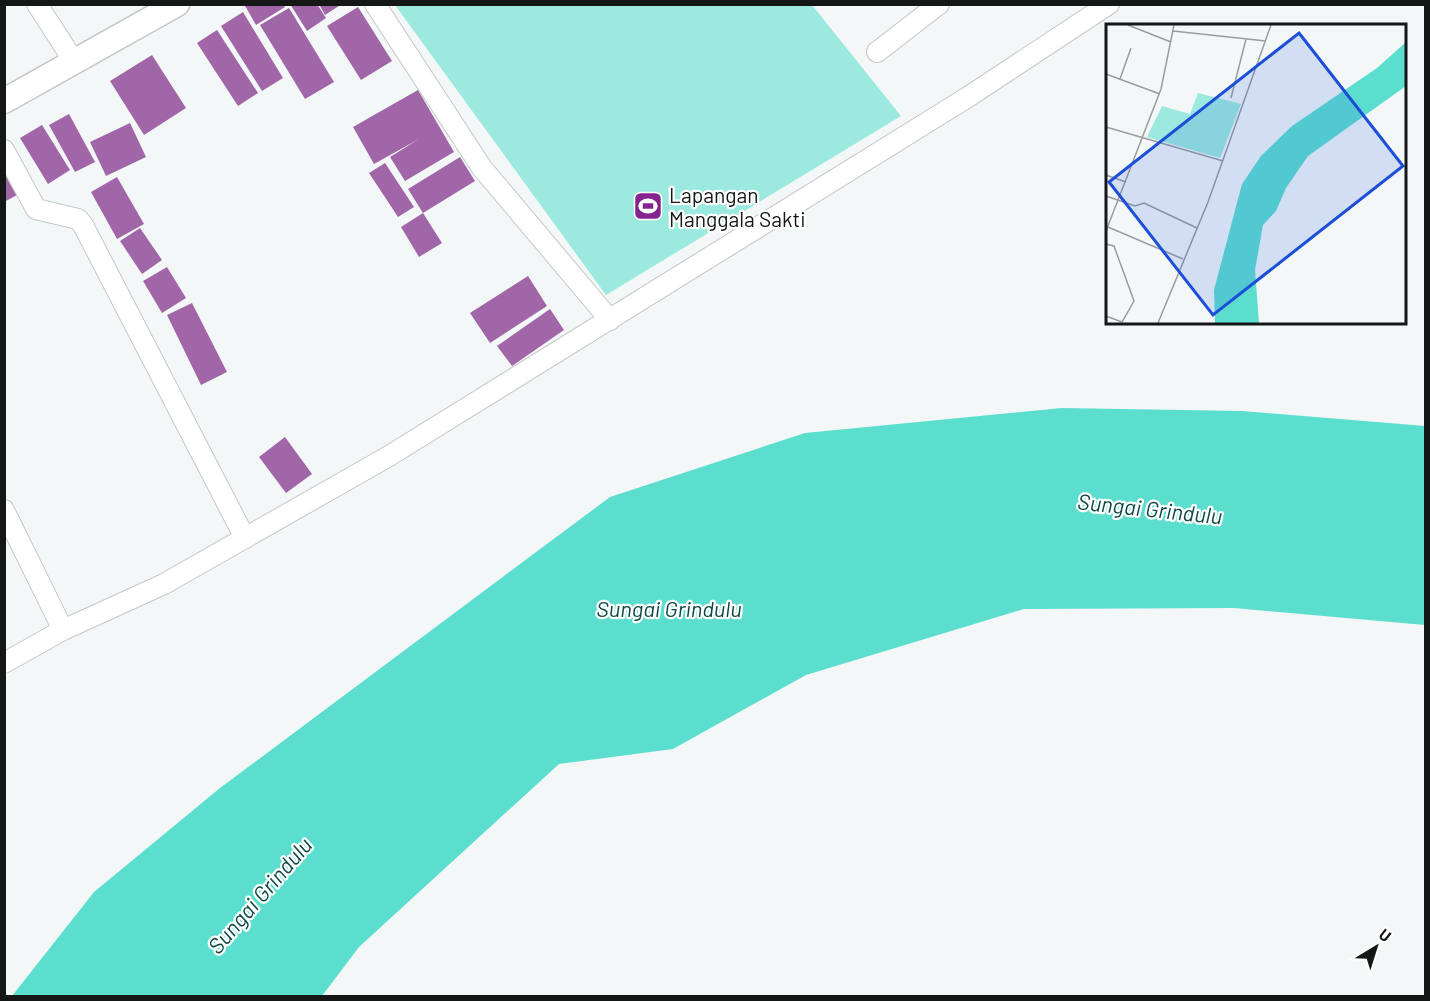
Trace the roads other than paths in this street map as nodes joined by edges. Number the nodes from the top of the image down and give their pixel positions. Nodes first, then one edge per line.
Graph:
1 (37, 4) edge
2 (177, 4) edge
3 (375, 4) edge
4 (939, 4) edge
5 (1109, 4) edge
6 (877, 52) dead end
7 (75, 63) junction
8 (4, 101) edge
9 (4, 150) edge
10 (610, 320) junction
11 (4, 510) edge
12 (245, 538) junction
13 (63, 630) junction
14 (4, 663) edge

1 - 7 street
2 - 7 street
3 - 10 street
4 - 6 street
5 - 10 street
7 - 8 street
9 - 12 street
10 - 12 street
11 - 13 street
12 - 13 street
13 - 14 street

